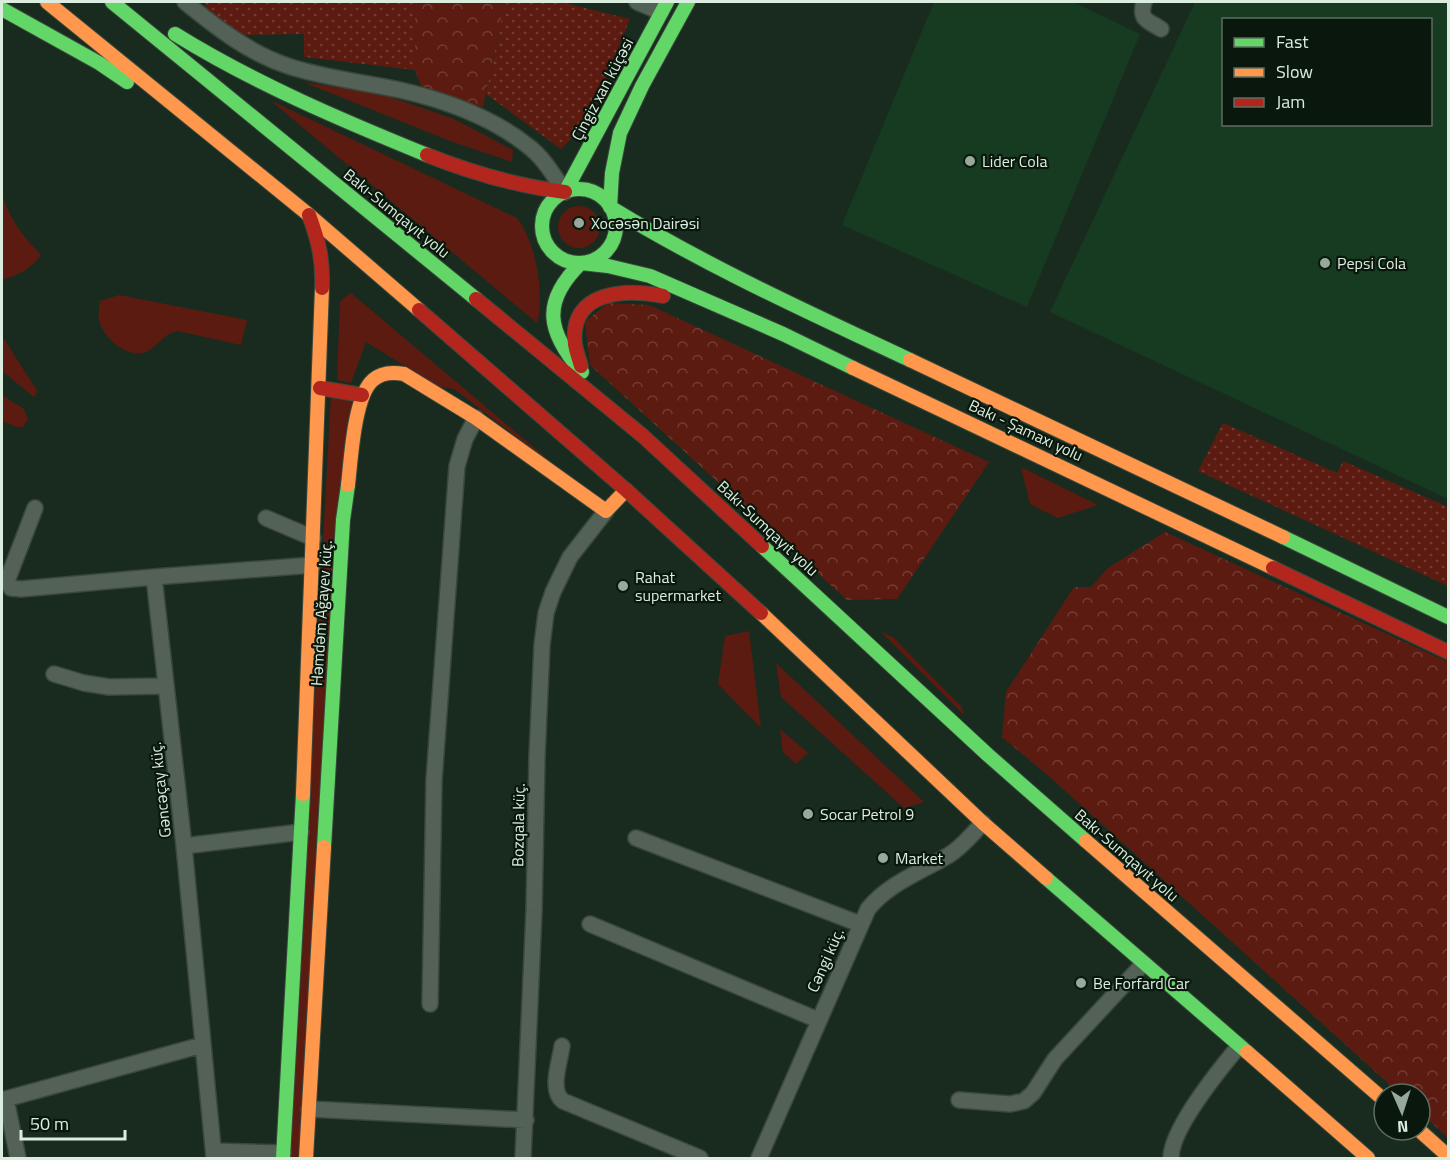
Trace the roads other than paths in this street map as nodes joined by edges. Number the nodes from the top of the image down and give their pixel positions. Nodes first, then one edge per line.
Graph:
1 (17, 2) edge
2 (47, 2) edge
3 (112, 2) edge
4 (126, 2) edge
5 (185, 2) edge
6 (637, 2) edge
7 (687, 2) edge
8 (1144, 2) edge
9 (664, 7) edge
10 (2, 9) edge
11 (1161, 29) dead end
12 (99, 63) junction
13 (226, 148) junction
14 (565, 192) junction
15 (610, 207) junction
16 (309, 216) junction
17 (580, 263) junction
18 (783, 334) junction
19 (584, 374) junction
20 (320, 388) junction
21 (362, 395) junction
22 (476, 418) junction
23 (643, 436) junction
24 (626, 490) junction
25 (35, 508) dead end
26 (606, 511) junction
27 (266, 518) dead end
28 (314, 538) junction
29 (313, 565) junction
30 (154, 577) junction
31 (1449, 616) edge
32 (1449, 651) edge
33 (54, 674) dead end
34 (166, 686) junction
35 (983, 824) junction
36 (301, 832) junction
37 (636, 838) dead end
38 (184, 846) junction
39 (590, 924) dead end
40 (860, 924) junction
41 (1143, 964) junction
42 (430, 1004) dead end
43 (818, 1020) junction
44 (202, 1045) junction
45 (562, 1046) dead end
46 (1239, 1046) junction
47 (1372, 1090) edge
48 (4, 1099) edge
49 (959, 1100) dead end
50 (309, 1109) junction
51 (526, 1120) junction
52 (1432, 1141) edge
53 (214, 1155) edge
54 (283, 1156) edge
55 (1449, 1156) edge
56 (18, 1158) edge
57 (306, 1158) edge
58 (523, 1158) edge
59 (700, 1158) edge
60 (759, 1158) edge
61 (1171, 1158) edge
62 (1368, 1158) edge

1 - 12 main road
2 - 13 main road
3 - 23 main road, Bakı-Sumqayıt yolu
4 - 14 main road
5 - 14 street
6 - 9 street
7 - 15 main road
8 - 11 street
9 - 14 main road, Çingiz xan küçəsi
10 - 12 main road
12 - 13 main road
13 - 16 main road
14 - 15 main road
14 - 17 main road
15 - 17 main road
15 - 31 main road, Bakı - Şamaxı yolu
16 - 20 main road
16 - 24 main road
17 - 18 main road, Bakı - Şamaxı yolu
17 - 19 main road
18 - 19 main road
18 - 32 main road, Bakı - Şamaxı yolu
19 - 23 main road
20 - 21 main road
20 - 28 main road
21 - 22 main road
21 - 50 main road, Həmdəm Ağayev küç.
22 - 26 main road
22 - 42 street
23 - 47 main road, Bakı-Sumqayıt yolu
24 - 26 main road
24 - 35 main road
25 - 30 street
26 - 51 street, Bozqala küç.
27 - 28 street
28 - 29 main road
29 - 30 street
29 - 36 main road
30 - 34 street, Gəncəçay küç.
33 - 34 street
34 - 38 street, Gəncəçay küç.
35 - 40 street, Cəngi küç.
35 - 41 main road
36 - 38 street
36 - 54 main road
37 - 40 street
38 - 44 street, Gəncəçay küç.
39 - 43 street
40 - 43 street, Cəngi küç.
41 - 46 main road
41 - 49 street
43 - 60 street, Cəngi küç.
44 - 48 street
44 - 53 street, Gəncəçay küç.
45 - 59 street
46 - 61 street
46 - 62 main road
48 - 56 street
50 - 51 street
50 - 57 main road, Həmdəm Ağayev küç.
51 - 58 street, Bozqala küç.
52 - 55 main road
53 - 54 street

